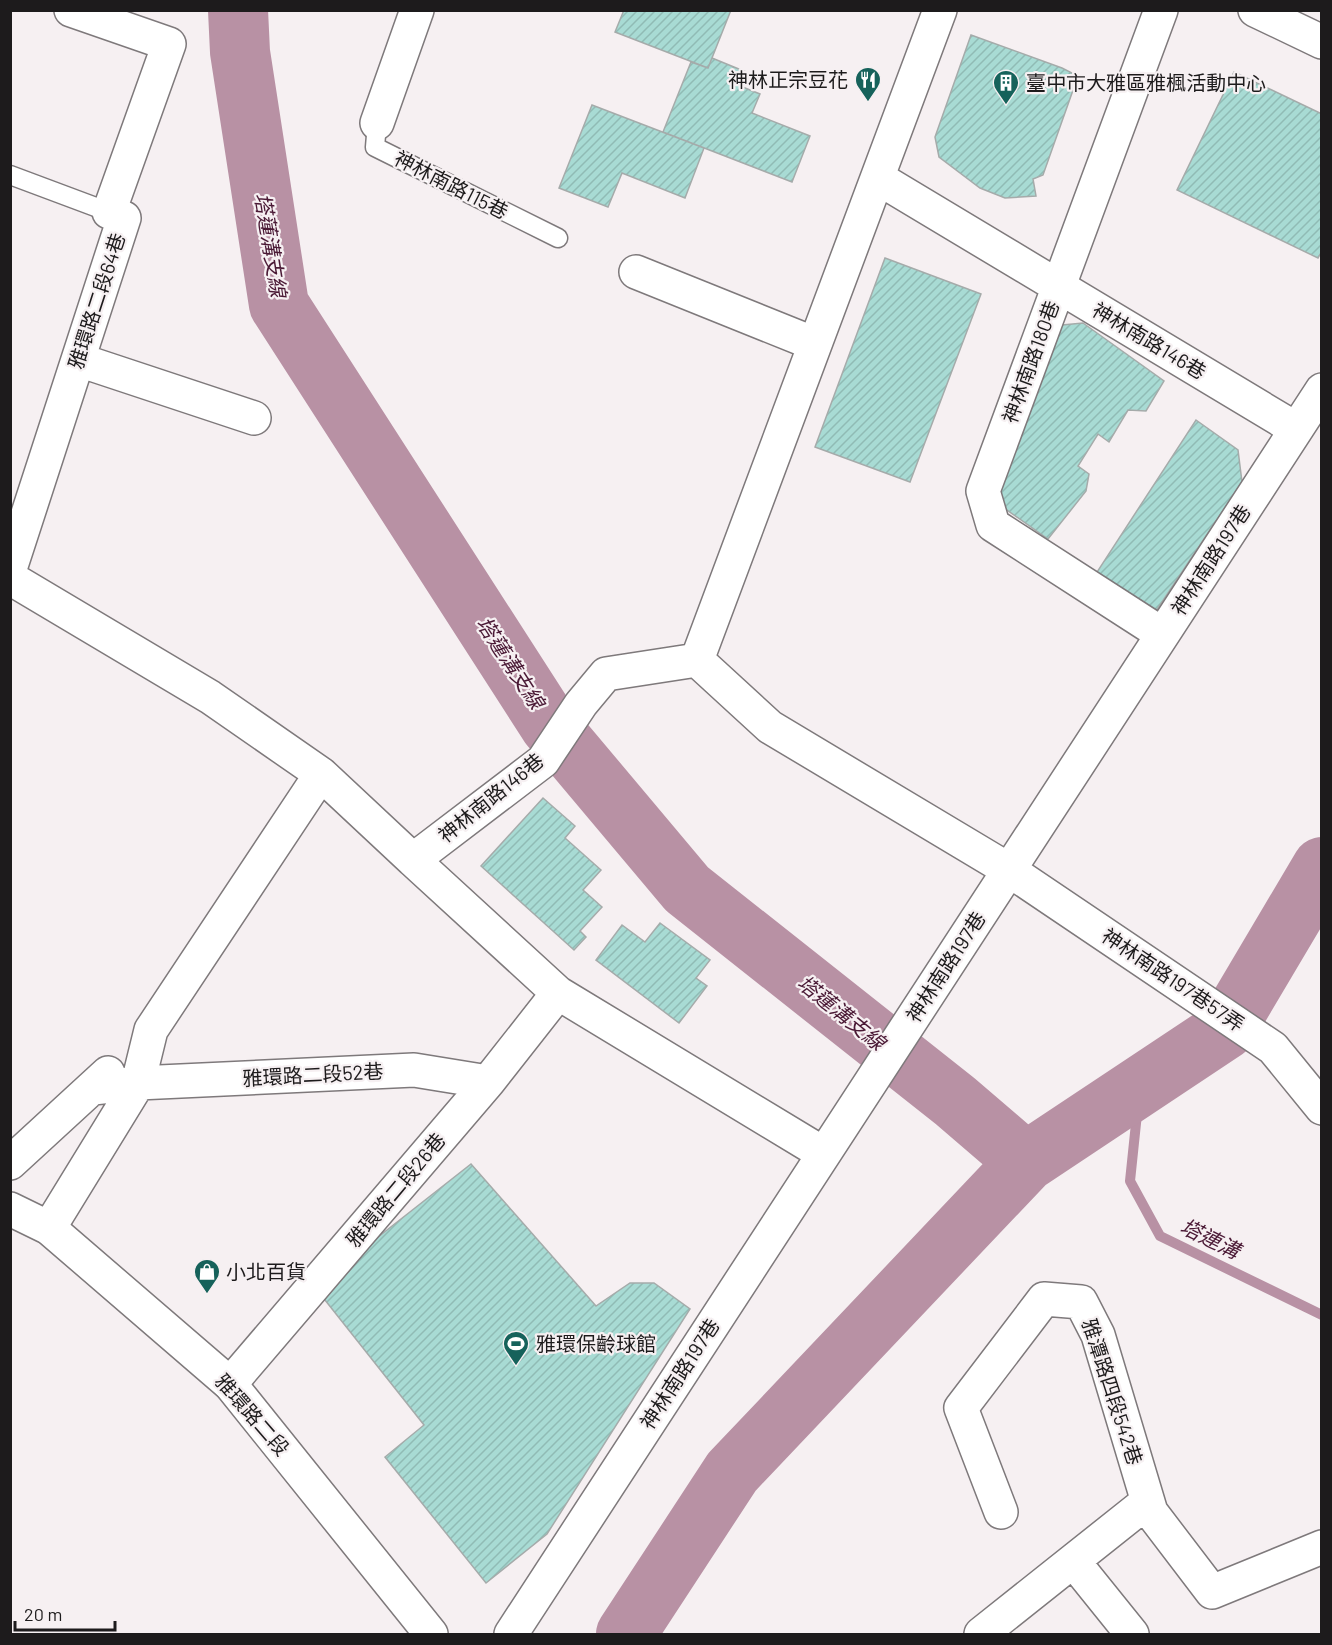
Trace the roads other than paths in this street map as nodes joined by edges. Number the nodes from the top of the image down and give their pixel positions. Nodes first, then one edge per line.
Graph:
1 (72, 10) edge
2 (417, 10) edge
3 (940, 10) edge
4 (1161, 10) edge
5 (1255, 10) edge
6 (1322, 42) edge
7 (377, 123) joint
8 (10, 175) edge
9 (878, 178) junction
10 (108, 212) junction
11 (558, 238) dead end
12 (636, 272) dead end
13 (1058, 286) junction
14 (815, 344) junction
15 (79, 360) junction
16 (1322, 390) edge
17 (254, 418) dead end
18 (1296, 429) junction
19 (10, 569) edge
20 (10, 578) edge
21 (1162, 634) junction
22 (697, 660) junction
23 (321, 774) junction
24 (413, 860) junction
25 (1009, 870) junction
26 (558, 993) junction
27 (151, 1030) junction
28 (488, 1082) junction
29 (138, 1083) junction
30 (93, 1088) junction
31 (1322, 1108) edge
32 (824, 1154) junction
33 (10, 1163) edge
34 (10, 1209) edge
35 (49, 1228) junction
36 (230, 1384) junction
37 (1147, 1502) junction
38 (1001, 1512) dead end
39 (1322, 1547) edge
40 (1074, 1562) junction
41 (431, 1635) edge
42 (511, 1635) edge
43 (981, 1635) edge
44 (1132, 1635) edge

1 - 10 street, 雅環路二段64巷
2 - 7 street, 神林南路115巷
3 - 9 street
4 - 13 street, 神林南路180巷
5 - 6 street
7 - 11 lane, 神林南路115巷
8 - 10 lane
9 - 13 street, 神林南路146巷
9 - 14 street
10 - 15 street, 雅環路二段64巷
12 - 14 street
13 - 18 street, 神林南路146巷
13 - 21 street, 神林南路180巷
14 - 22 street
15 - 17 street
15 - 19 street, 雅環路二段64巷
16 - 18 street, 神林南路197巷
18 - 21 street, 神林南路197巷
20 - 23 street
21 - 25 street, 神林南路197巷
22 - 24 street, 神林南路146巷
22 - 25 street
23 - 24 street
23 - 27 street
24 - 26 street
25 - 31 street, 神林南路197巷57弄
25 - 32 street, 神林南路197巷
26 - 28 street, 雅環路二段26巷
26 - 32 street
27 - 29 street
27 - 30 street
28 - 29 street, 雅環路二段52巷
28 - 36 street, 雅環路二段26巷
29 - 30 street, 雅環路二段52巷
29 - 35 street
30 - 33 street
32 - 42 street, 神林南路197巷
34 - 35 street, 雅環路二段
35 - 36 street, 雅環路二段
36 - 41 street, 雅環路二段
37 - 38 street, 雅潭路四段542巷
37 - 39 street, 雅潭路四段542巷
37 - 40 street
40 - 43 street
40 - 44 street

